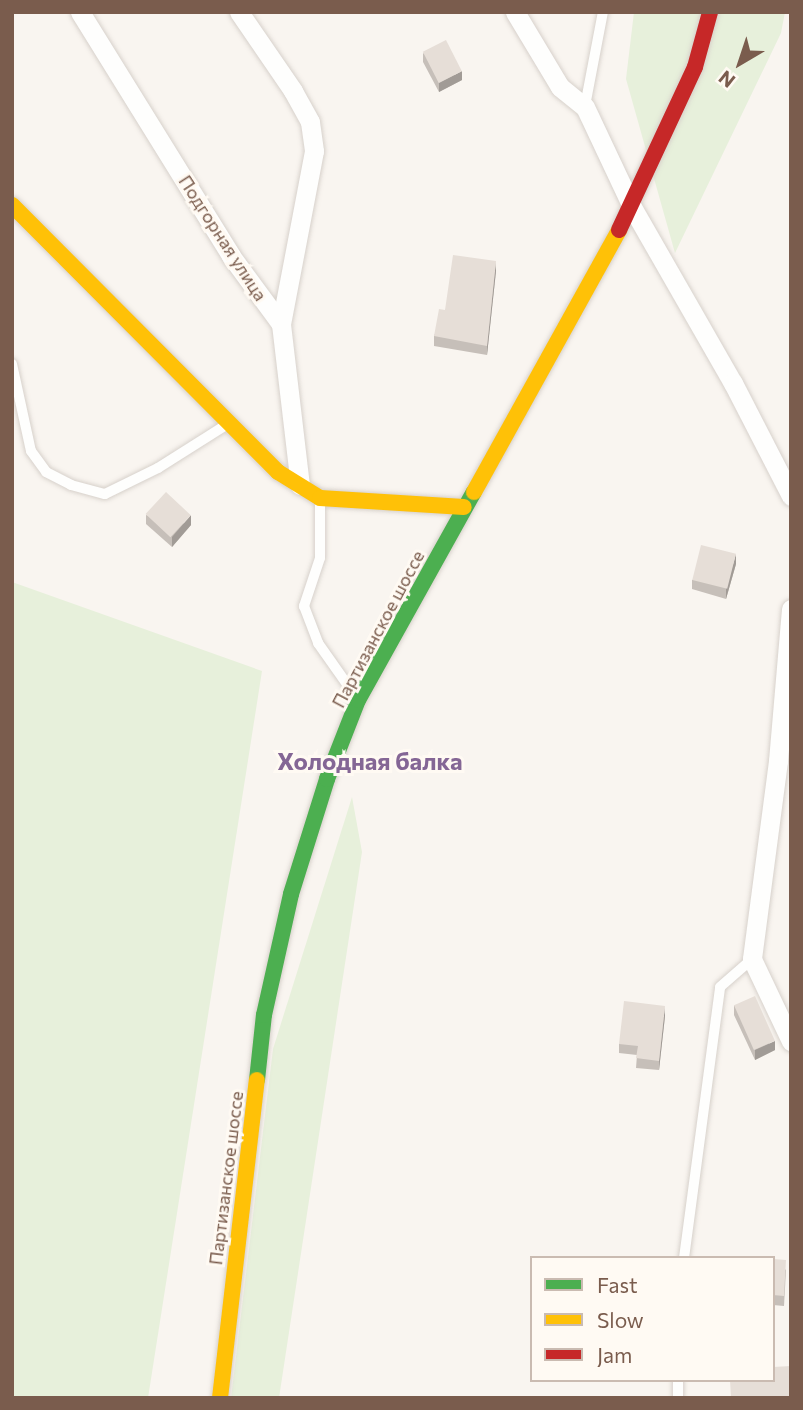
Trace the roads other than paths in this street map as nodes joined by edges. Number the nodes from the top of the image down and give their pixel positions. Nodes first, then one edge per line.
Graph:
1 (80, 12) edge
2 (239, 12) edge
3 (515, 12) edge
4 (603, 12) edge
5 (710, 12) edge
6 (585, 107) junction
7 (12, 205) edge
8 (632, 207) junction
9 (281, 324) junction
10 (12, 364) edge
11 (230, 423) junction
12 (300, 485) junction
13 (791, 496) edge
14 (320, 498) junction
15 (464, 507) junction
16 (791, 609) edge
17 (358, 700) junction
18 (778, 761) junction
19 (791, 781) edge
20 (752, 959) junction
21 (791, 1041) edge
22 (684, 1256) edge
23 (220, 1398) edge

1 - 9 street, Подгорная улица
2 - 9 street
3 - 6 street
4 - 6 lane
5 - 8 main road, Партизанское шоссе
6 - 8 street
7 - 11 main road
8 - 13 street
8 - 15 main road, Партизанское шоссе
9 - 12 street, Подгорная улица
10 - 11 lane
11 - 12 main road
12 - 14 main road
14 - 15 main road
14 - 17 lane
15 - 17 main road, Партизанское шоссе
16 - 18 street
17 - 23 main road, Партизанское шоссе
18 - 19 street
18 - 20 street
20 - 21 street
20 - 22 lane

